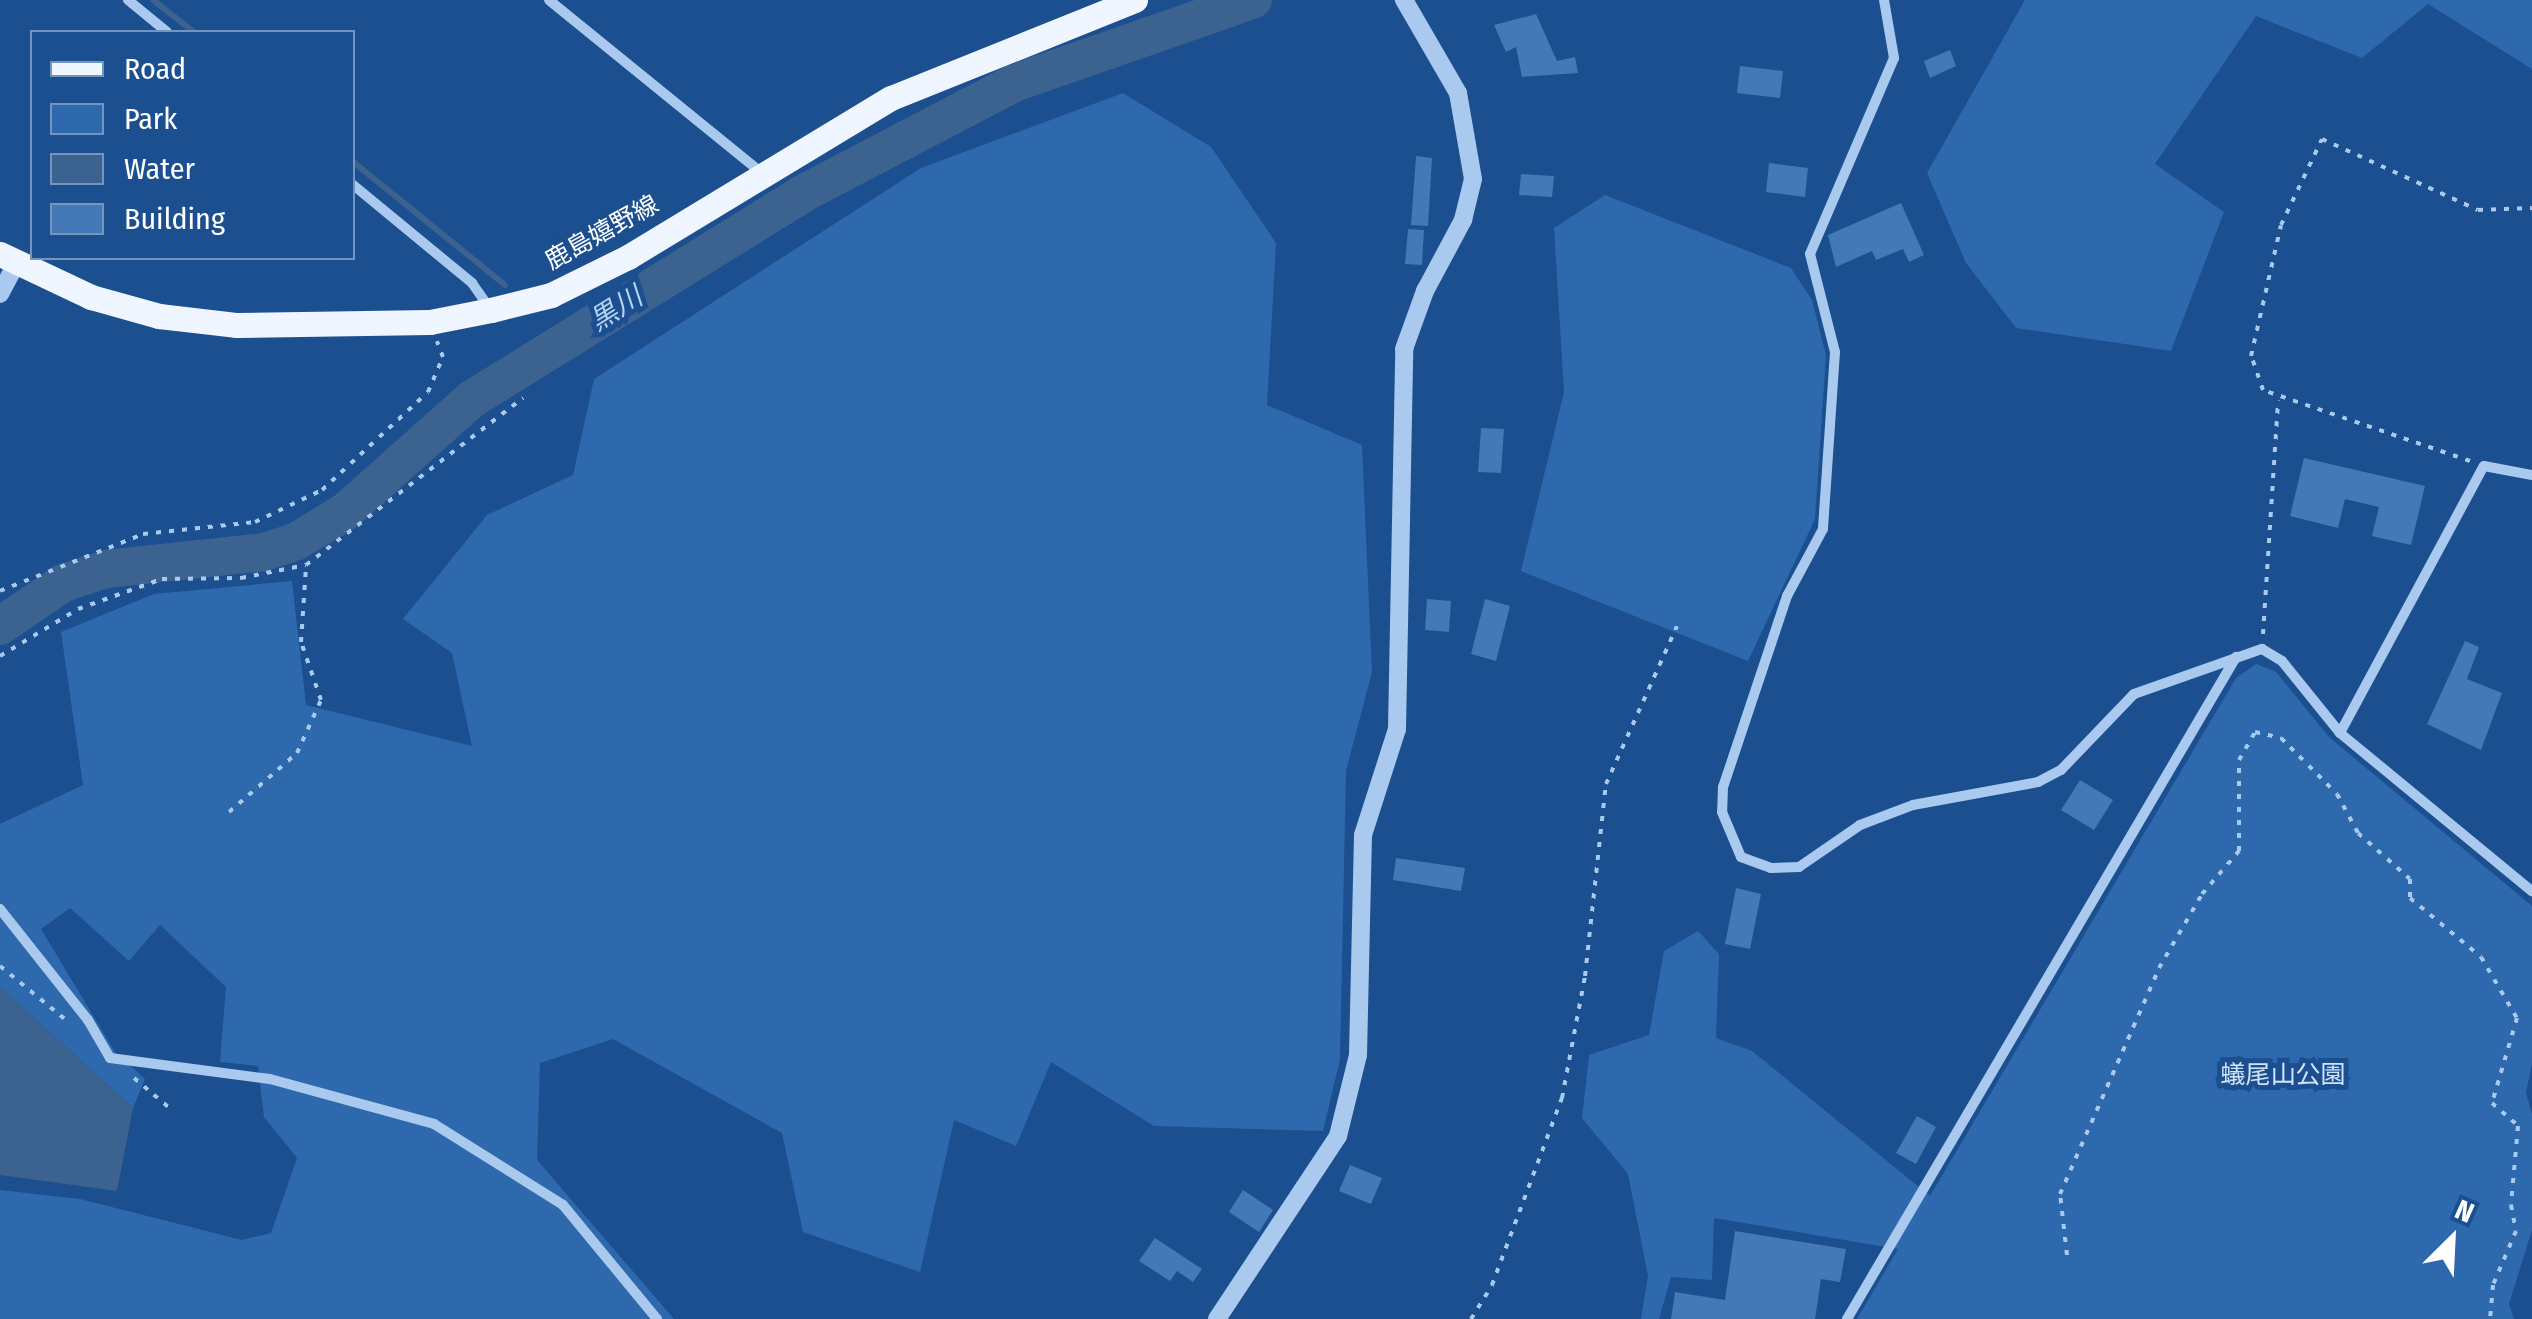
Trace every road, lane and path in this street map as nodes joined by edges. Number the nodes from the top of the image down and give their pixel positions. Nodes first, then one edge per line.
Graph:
1 (128, 0) edge
2 (549, 0) edge
3 (1134, 0) edge
4 (1404, 0) edge
5 (1884, 0) edge
6 (166, 30) edge
7 (762, 173) junction
8 (355, 186) edge
9 (2532, 208) edge
10 (8, 258) edge
11 (0, 294) edge
12 (491, 310) junction
13 (430, 322) junction
14 (524, 398) dead end
15 (2278, 400) junction
16 (2484, 466) junction
17 (2532, 475) edge
18 (306, 565) junction
19 (0, 591) edge
20 (1677, 626) dead end
21 (2262, 649) junction
22 (0, 656) edge
23 (2236, 656) junction
24 (2340, 733) junction
25 (229, 812) dead end
26 (2532, 892) edge
27 (0, 909) edge
28 (2067, 1255) dead end
29 (657, 1319) edge
30 (1217, 1319) edge
31 (1471, 1319) edge
32 (1846, 1319) edge
33 (2490, 1319) edge

1 - 6 street
2 - 7 street
3 - 7 main road, 鹿島嬉野線
4 - 30 street
5 - 23 street
7 - 12 main road, 鹿島嬉野線
8 - 12 street
9 - 15 path
10 - 11 street
10 - 13 main road, 鹿島嬉野線
12 - 13 main road, 鹿島嬉野線
13 - 19 path
14 - 18 path
15 - 16 path
15 - 21 path
16 - 17 street
16 - 24 street
18 - 22 path
18 - 25 path
20 - 31 path
21 - 23 street
21 - 24 street
23 - 32 street
24 - 26 street
27 - 29 street
28 - 33 path

